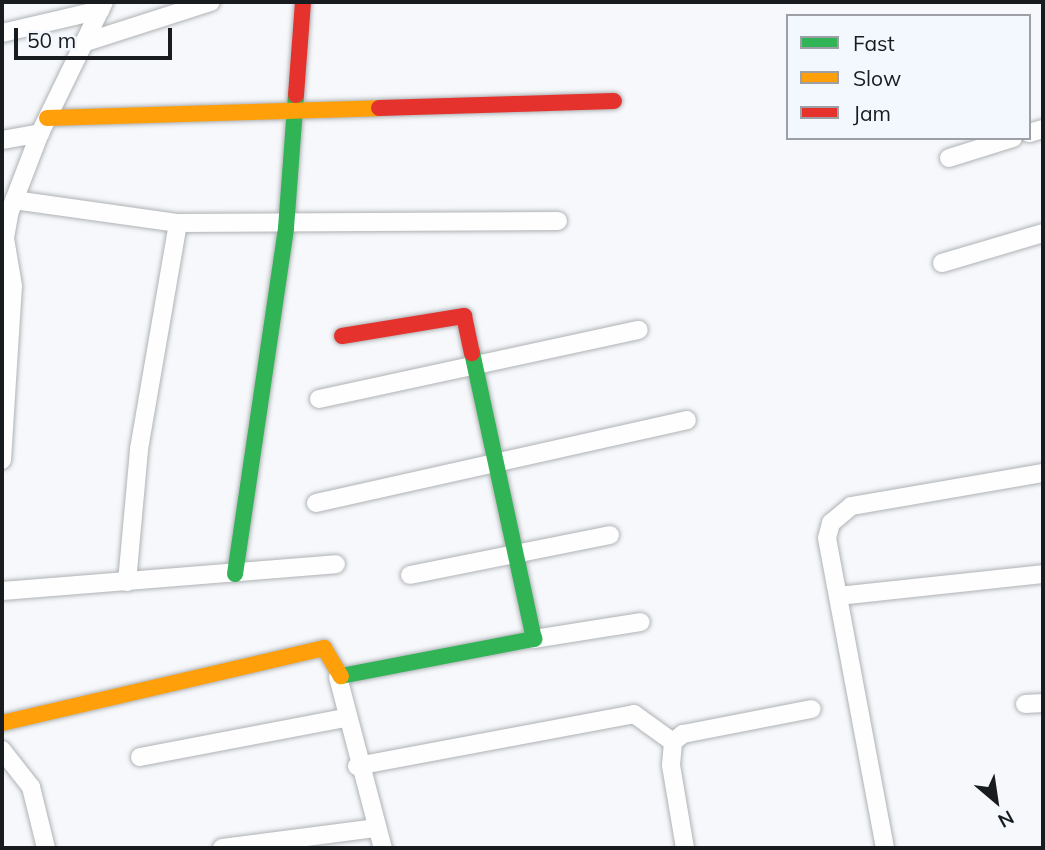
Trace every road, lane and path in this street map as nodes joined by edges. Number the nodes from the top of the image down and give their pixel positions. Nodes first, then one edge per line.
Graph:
1 (211, 2) edge
2 (303, 2) edge
3 (102, 6) edge
4 (2, 33) edge
5 (83, 43) junction
6 (614, 101) dead end
7 (291, 110) junction
8 (44, 125) junction
9 (2, 140) edge
10 (1007, 140) edge
11 (949, 158) dead end
12 (14, 200) junction
13 (286, 220) junction
14 (558, 221) dead end
15 (178, 223) junction
16 (1043, 233) edge
17 (5, 254) edge
18 (942, 263) dead end
19 (639, 330) dead end
20 (342, 336) dead end
21 (476, 368) junction
22 (319, 399) dead end
23 (687, 420) dead end
24 (495, 458) junction
25 (2, 460) edge
26 (1043, 473) edge
27 (316, 503) dead end
28 (610, 535) dead end
29 (511, 554) junction
30 (337, 564) dead end
31 (235, 574) junction
32 (1043, 574) edge
33 (410, 575) dead end
34 (127, 582) junction
35 (2, 591) edge
36 (838, 596) junction
37 (640, 622) dead end
38 (534, 639) junction
39 (338, 677) junction
40 (1043, 703) edge
41 (1025, 704) dead end
42 (813, 709) dead end
43 (345, 718) junction
44 (2, 723) edge
45 (673, 741) junction
46 (2, 750) edge
47 (140, 757) dead end
48 (357, 766) junction
49 (376, 828) junction
50 (46, 848) edge
51 (222, 848) edge
52 (383, 848) edge
53 (685, 848) edge
54 (885, 848) edge

1 - 5 street
2 - 7 street
3 - 4 street
3 - 5 street
5 - 8 street
6 - 7 street
7 - 8 street
7 - 13 street
8 - 9 street
8 - 12 street
10 - 11 street
12 - 15 street
12 - 17 street
13 - 14 street
13 - 15 street
13 - 31 street
15 - 34 street
16 - 18 street
17 - 25 street
19 - 21 street
20 - 21 street
21 - 22 street
21 - 24 street
23 - 24 street
24 - 27 street
24 - 29 street
26 - 36 street
28 - 29 street
29 - 33 street
29 - 38 street
30 - 31 street
31 - 34 street
32 - 36 street
34 - 35 street
36 - 54 street
37 - 38 street
38 - 39 street
39 - 43 street
39 - 44 street
40 - 41 street
42 - 45 street
43 - 47 street
43 - 48 street
45 - 48 street
45 - 53 street
46 - 50 street
48 - 49 street
49 - 51 street
49 - 52 street

